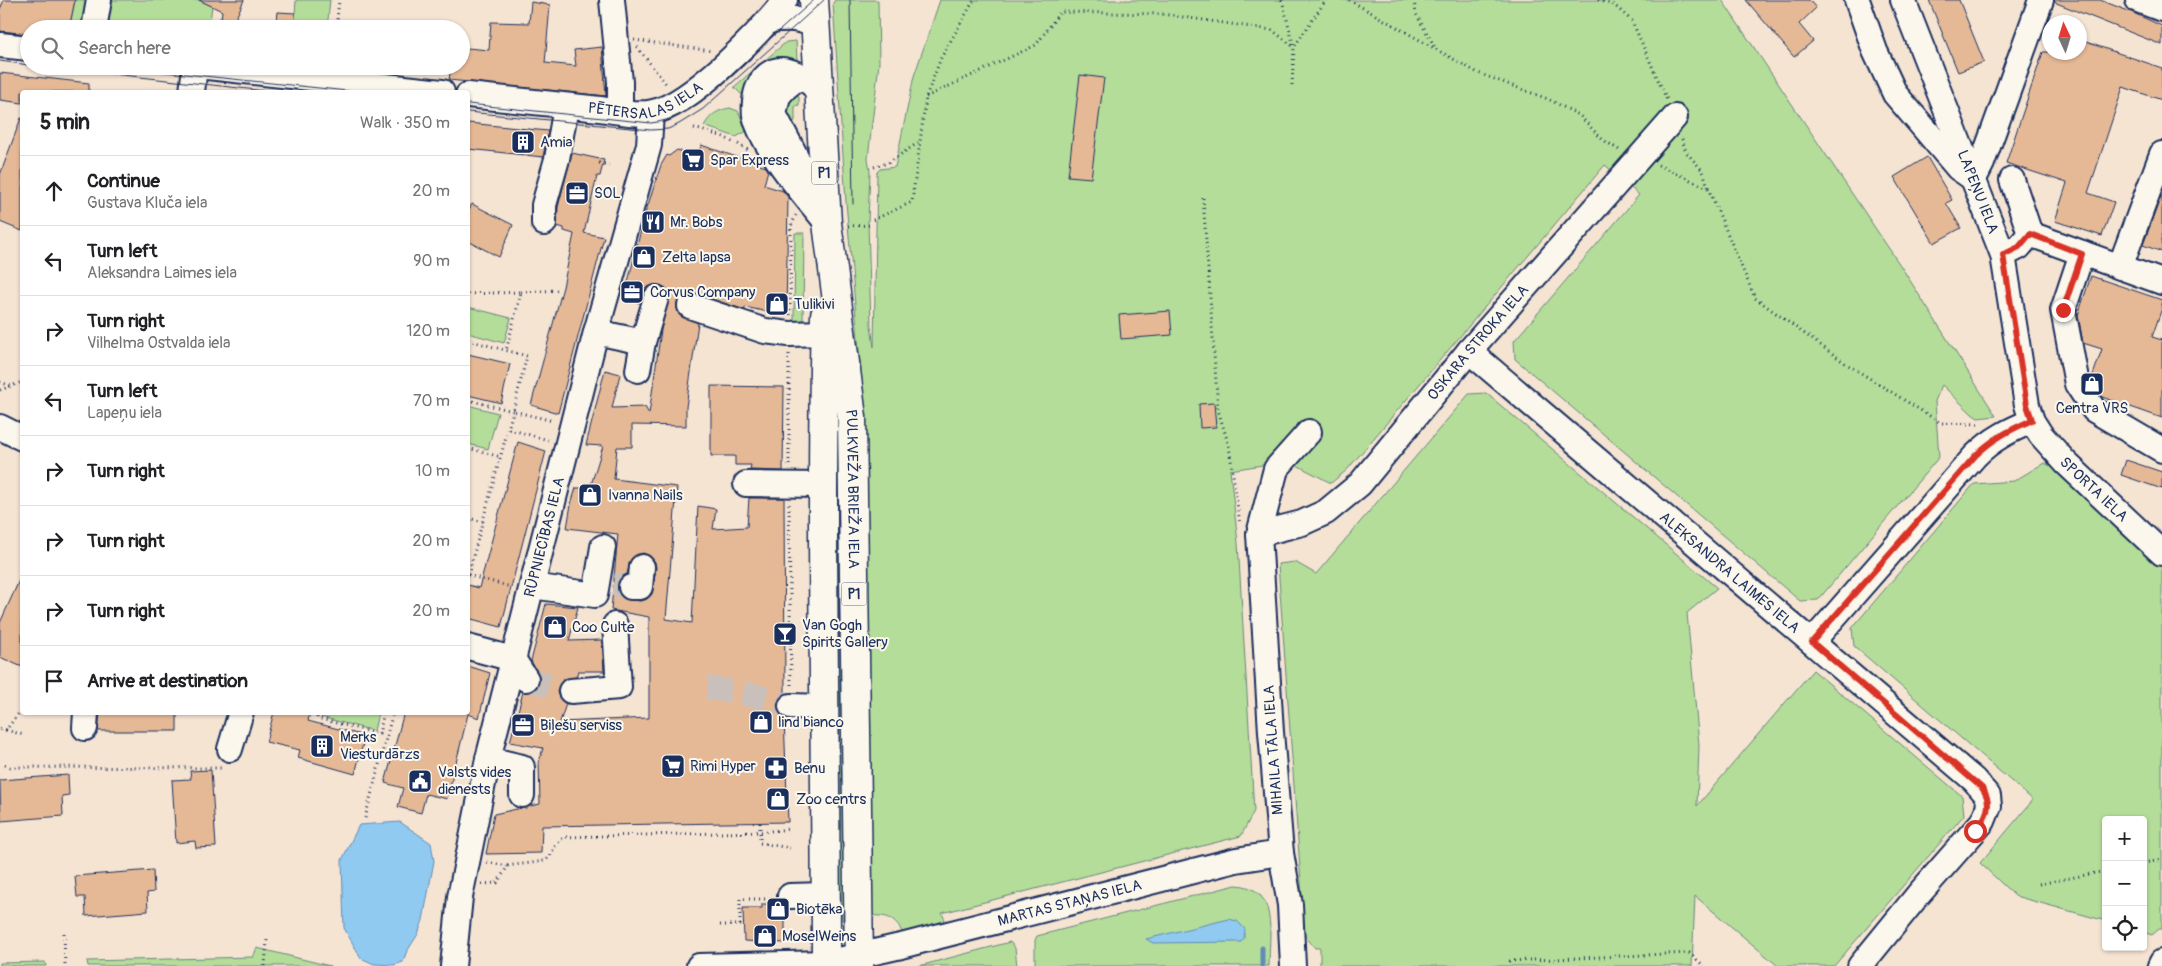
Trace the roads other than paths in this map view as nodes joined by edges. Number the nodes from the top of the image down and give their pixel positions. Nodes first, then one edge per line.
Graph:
1 (99, 0) edge
2 (612, 0) edge
3 (785, 0) edge
4 (814, 0) edge
5 (1857, 0) edge
6 (1903, 0) edge
7 (2041, 0) edge
8 (96, 20) edge
9 (770, 20) junction
10 (816, 27) junction
11 (0, 45) edge
12 (20, 47) edge
13 (195, 75) edge
14 (281, 75) edge
15 (809, 84) junction
16 (192, 90) edge
17 (423, 90) edge
18 (470, 95) edge
19 (566, 106) junction
20 (620, 111) junction
21 (651, 113) junction
22 (1675, 117) road end
23 (2162, 154) edge
24 (1974, 179) junction
25 (2012, 180) dead end
26 (544, 223) dead end
27 (827, 223) junction
28 (2030, 234) junction
29 (2082, 254) junction
30 (2003, 255) junction
31 (2120, 267) junction
32 (2162, 282) edge
33 (656, 298) dead end
34 (690, 306) dead end
35 (596, 332) junction
36 (825, 333) junction
37 (643, 342) junction
38 (1469, 351) junction
39 (638, 370) dead end
40 (823, 415) junction
41 (852, 417) junction
42 (2032, 420) junction
43 (0, 427) edge
44 (1309, 432) dead end
45 (20, 437) edge
46 (2162, 450) edge
47 (746, 484) dead end
48 (823, 485) junction
49 (1250, 530) junction
50 (603, 547) dead end
51 (2162, 552) edge
52 (525, 587) junction
53 (615, 625) dead end
54 (1812, 642) junction
55 (470, 648) edge
56 (513, 659) junction
57 (526, 680) tunnel mouth
58 (571, 690) tunnel mouth
59 (791, 706) tunnel mouth
60 (823, 707) junction
61 (241, 715) edge
62 (229, 759) road end
63 (488, 759) junction
64 (522, 795) dead end
65 (1281, 853) junction
66 (825, 895) junction
67 (785, 897) road end
68 (859, 961) edge
69 (2162, 962) edge
70 (826, 965) edge
71 (453, 966) edge
72 (699, 966) edge
73 (1293, 966) edge
74 (1860, 966) edge
75 (2160, 966) edge

1 - 8 street
2 - 20 street
3 - 9 street, PĒTERSALAS IELA
4 - 10 main road, PULKVEŽA BRIEŽA IELA / P1
5 - 24 street
6 - 24 street, LAPEŅU IELA
7 - 24 street
9 - 10 street
9 - 21 street, PĒTERSALAS IELA
10 - 15 main road, PULKVEŽA BRIEŽA IELA / P1
11 - 12 street
13 - 16 street
14 - 17 street
15 - 27 main road, PULKVEŽA BRIEŽA IELA / P1
15 - 27 street
18 - 19 street, PĒTERSALAS IELA
19 - 20 street, PĒTERSALAS IELA
19 - 26 street
20 - 21 street, PĒTERSALAS IELA
21 - 35 street, RŪPNIECĪBAS IELA
22 - 38 street, OSKARA STROKA IELA
23 - 31 street
24 - 30 street, LAPEŅU IELA
25 - 28 street
27 - 36 main road, PULKVEŽA BRIEŽA IELA / P1
27 - 41 main road, PULKVEŽA BRIEŽA IELA / P1
28 - 29 street
28 - 30 street
29 - 31 street
29 - 46 street
30 - 42 street, LAPEŅU IELA
31 - 32 street
33 - 37 street
34 - 36 street
35 - 37 street
35 - 52 street, RŪPNIECĪBAS IELA
36 - 40 main road, PULKVEŽA BRIEŽA IELA / P1
37 - 39 street
38 - 49 street, OSKARA STROKA IELA
38 - 54 street, ALEKSANDRA LAIMES IELA
40 - 41 main road
40 - 48 main road, PULKVEŽA BRIEŽA IELA / P1
41 - 68 main road, PULKVEŽA BRIEŽA IELA / P1
42 - 51 street, SPORTA IELA
42 - 54 street
43 - 45 street
44 - 49 street, MIHAILA TĀLA IELA
47 - 48 street
48 - 60 main road, PULKVEŽA BRIEŽA IELA / P1
49 - 65 street, MIHAILA TĀLA IELA
50 - 52 street
52 - 56 street, RŪPNIECĪBAS IELA
53 - 58 street
54 - 74 street, ALEKSANDRA LAIMES IELA
55 - 56 street
56 - 57 street
56 - 63 street, RŪPNIECĪBAS IELA
59 - 60 street
60 - 66 main road, PULKVEŽA BRIEŽA IELA / P1
61 - 62 street
63 - 64 street
63 - 71 street, RŪPNIECĪBAS IELA
65 - 68 street, MARTAS STAŅAS IELA
65 - 73 street, MIHAILA TĀLA IELA
66 - 67 street
66 - 70 main road, PULKVEŽA BRIEŽA IELA / P1
68 - 70 street, MARTAS STAŅAS IELA
69 - 75 street
70 - 72 street, MARTAS STAŅAS IELA

